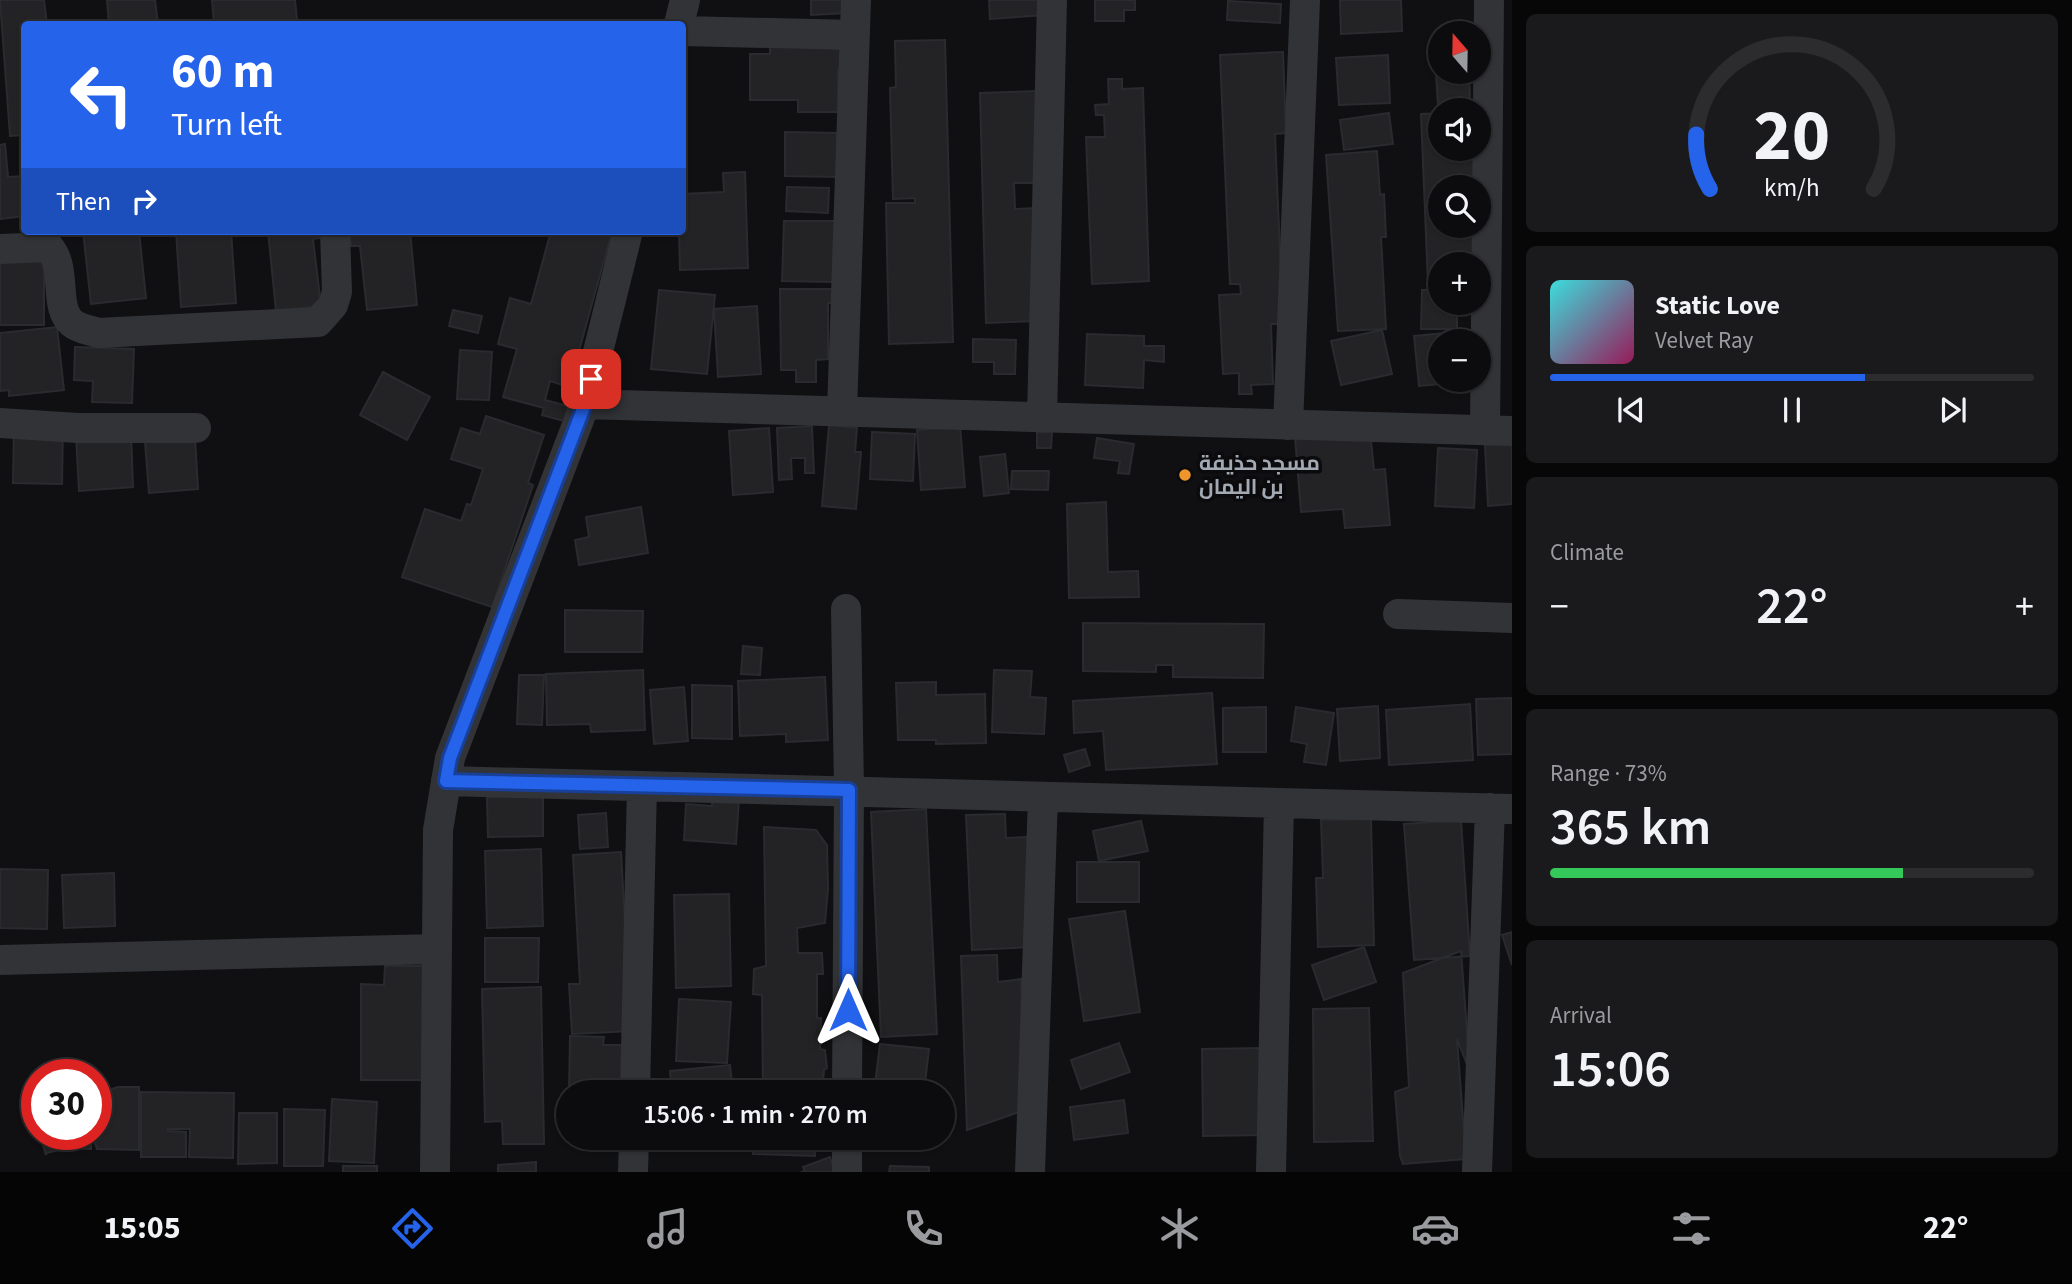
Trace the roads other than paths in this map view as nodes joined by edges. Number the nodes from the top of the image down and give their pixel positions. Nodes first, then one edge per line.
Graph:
1 (685, 0) edge
2 (856, 0) edge
3 (1052, 0) edge
4 (1305, 0) edge
5 (1489, 0) edge
6 (680, 21) edge
7 (686, 31) edge
8 (855, 35) junction
9 (335, 235) edge
10 (627, 235) edge
11 (0, 249) edge
12 (585, 404) junction
13 (842, 411) junction
14 (1042, 417) junction
15 (0, 423) edge
16 (1288, 425) junction
17 (196, 428) dead end
18 (1498, 431) edge
19 (846, 609) dead end
20 (1398, 614) dead end
21 (1512, 618) edge
22 (446, 781) junction
23 (642, 786) junction
24 (849, 790) junction
25 (1043, 797) junction
26 (1279, 803) junction
27 (1501, 808) edge
28 (437, 949) junction
29 (0, 960) edge
30 (635, 1080) edge
31 (847, 1080) edge
32 (634, 1150) edge
33 (847, 1150) edge
34 (435, 1172) edge
35 (633, 1172) edge
36 (847, 1172) edge
37 (1030, 1172) edge
38 (1271, 1172) edge
39 (1477, 1172) edge

1 - 6 street
2 - 8 street
3 - 14 street
4 - 16 street
5 - 18 street
7 - 8 street
8 - 13 street
9 - 11 street
10 - 12 street
12 - 13 street
12 - 22 street
13 - 14 street
14 - 16 street
15 - 17 street
16 - 18 street
19 - 24 street
20 - 21 street
22 - 23 street
22 - 28 street
23 - 24 street
23 - 30 street
24 - 25 street
24 - 31 street
25 - 26 street
25 - 37 street
26 - 27 street
26 - 38 street
27 - 39 street
28 - 29 street
28 - 34 street
32 - 35 street
33 - 36 street

